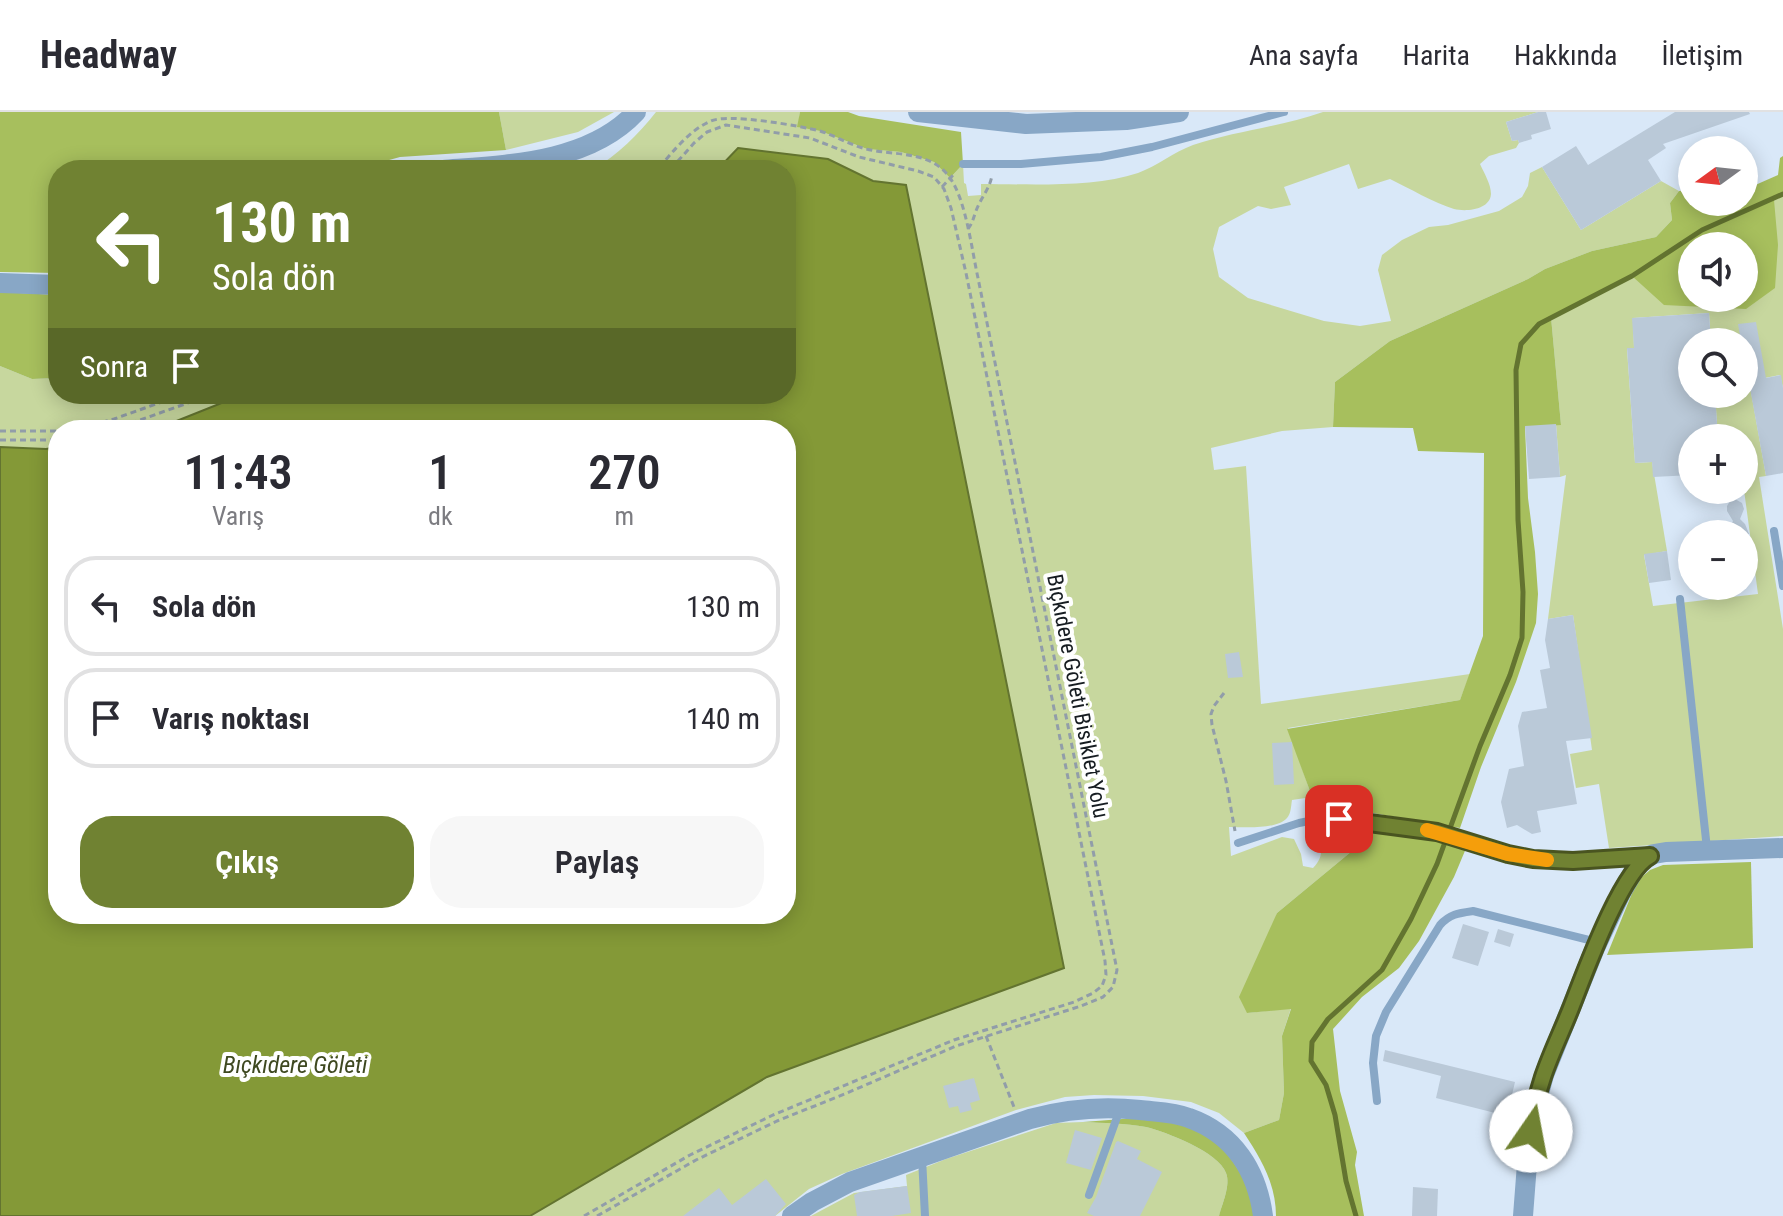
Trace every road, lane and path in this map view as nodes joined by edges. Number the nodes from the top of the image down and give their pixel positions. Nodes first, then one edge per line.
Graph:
1 (636, 112) edge
2 (918, 112) edge
3 (1179, 112) edge
4 (1284, 112) edge
5 (535, 160) edge
6 (666, 160) edge
7 (679, 160) edge
8 (963, 164) joint
9 (994, 164) junction
10 (950, 178) junction
11 (942, 187) junction
12 (968, 229) junction
13 (0, 283) edge
14 (48, 285) edge
15 (156, 404) edge
16 (185, 404) edge
17 (110, 420) edge
18 (140, 420) edge
19 (0, 431) edge
20 (48, 431) edge
21 (0, 440) edge
22 (48, 440) edge
23 (1774, 531) dead end
24 (1783, 586) edge
25 (1680, 600) edge
26 (1224, 693) dead end
27 (1238, 843) joint
28 (1783, 848) edge
29 (1707, 851) junction
30 (1650, 856) junction
31 (1598, 942) junction
32 (986, 1036) junction
33 (1377, 1101) dead end
34 (1120, 1109) junction
35 (1021, 1122) junction
36 (922, 1157) junction
37 (1089, 1195) dead end
38 (584, 1216) edge
39 (597, 1216) edge
40 (792, 1216) edge
41 (925, 1216) edge
42 (1263, 1216) edge
43 (1523, 1216) edge

1 - 5 street
2 - 3 street
4 - 9 lane
6 - 10 path
7 - 11 path
8 - 9 lane
8 - 10 path
9 - 12 path
10 - 11 path
10 - 12 path, Bıçkıdere Göleti Bisiklet Yolu
11 - 38 path
12 - 32 path, Bıçkıdere Göleti Bisiklet Yolu
13 - 14 street
15 - 17 path
16 - 18 path
19 - 20 path
21 - 22 path
23 - 24 lane
25 - 29 lane
26 - 27 path
27 - 30 lane
28 - 29 street
29 - 30 street
30 - 31 street
31 - 33 lane
31 - 43 street
32 - 35 path
32 - 39 path, Bıçkıdere Göleti Bisiklet Yolu
34 - 35 street
34 - 37 lane
34 - 42 street
35 - 36 street
36 - 40 street
36 - 41 lane

